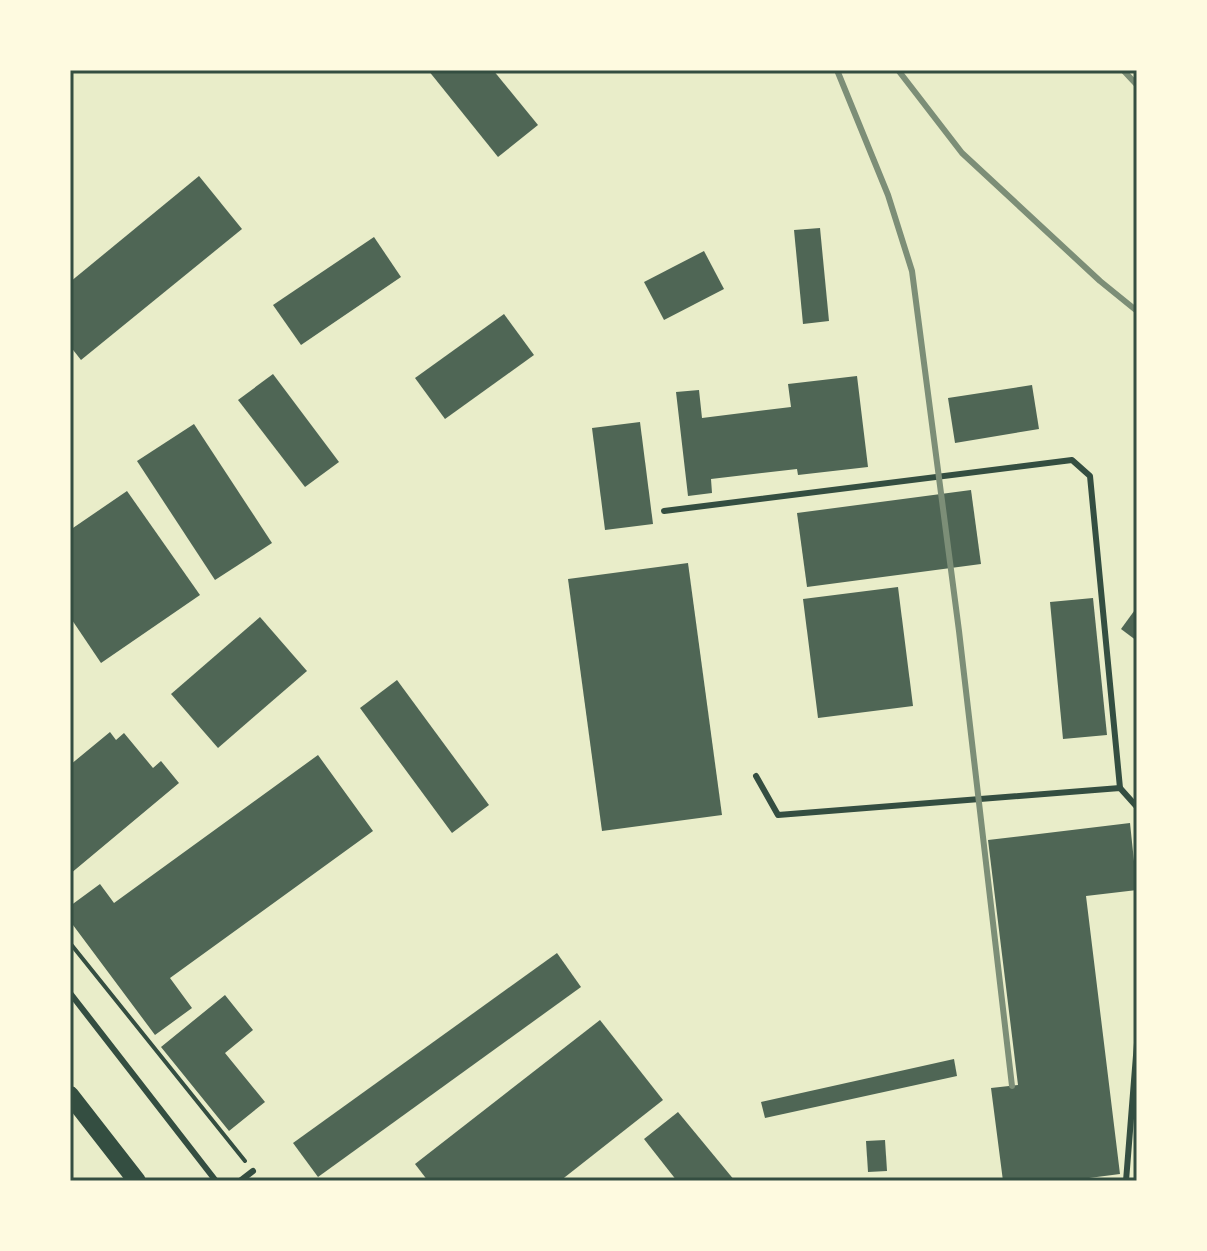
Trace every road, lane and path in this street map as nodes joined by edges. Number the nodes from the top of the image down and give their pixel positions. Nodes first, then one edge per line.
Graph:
1 (664, 511) dead end
2 (756, 776) dead end
3 (1120, 788) junction
4 (1137, 807) edge
5 (70, 943) edge
6 (70, 993) edge
7 (1137, 1043) edge
8 (70, 1095) edge
9 (253, 1171) joint
10 (137, 1181) edge
11 (216, 1181) edge
12 (240, 1181) edge
13 (1126, 1181) edge

1 - 3 lane
2 - 3 lane
3 - 4 lane
5 - 9 path
6 - 11 lane
7 - 13 lane
8 - 10 main road
9 - 12 lane

